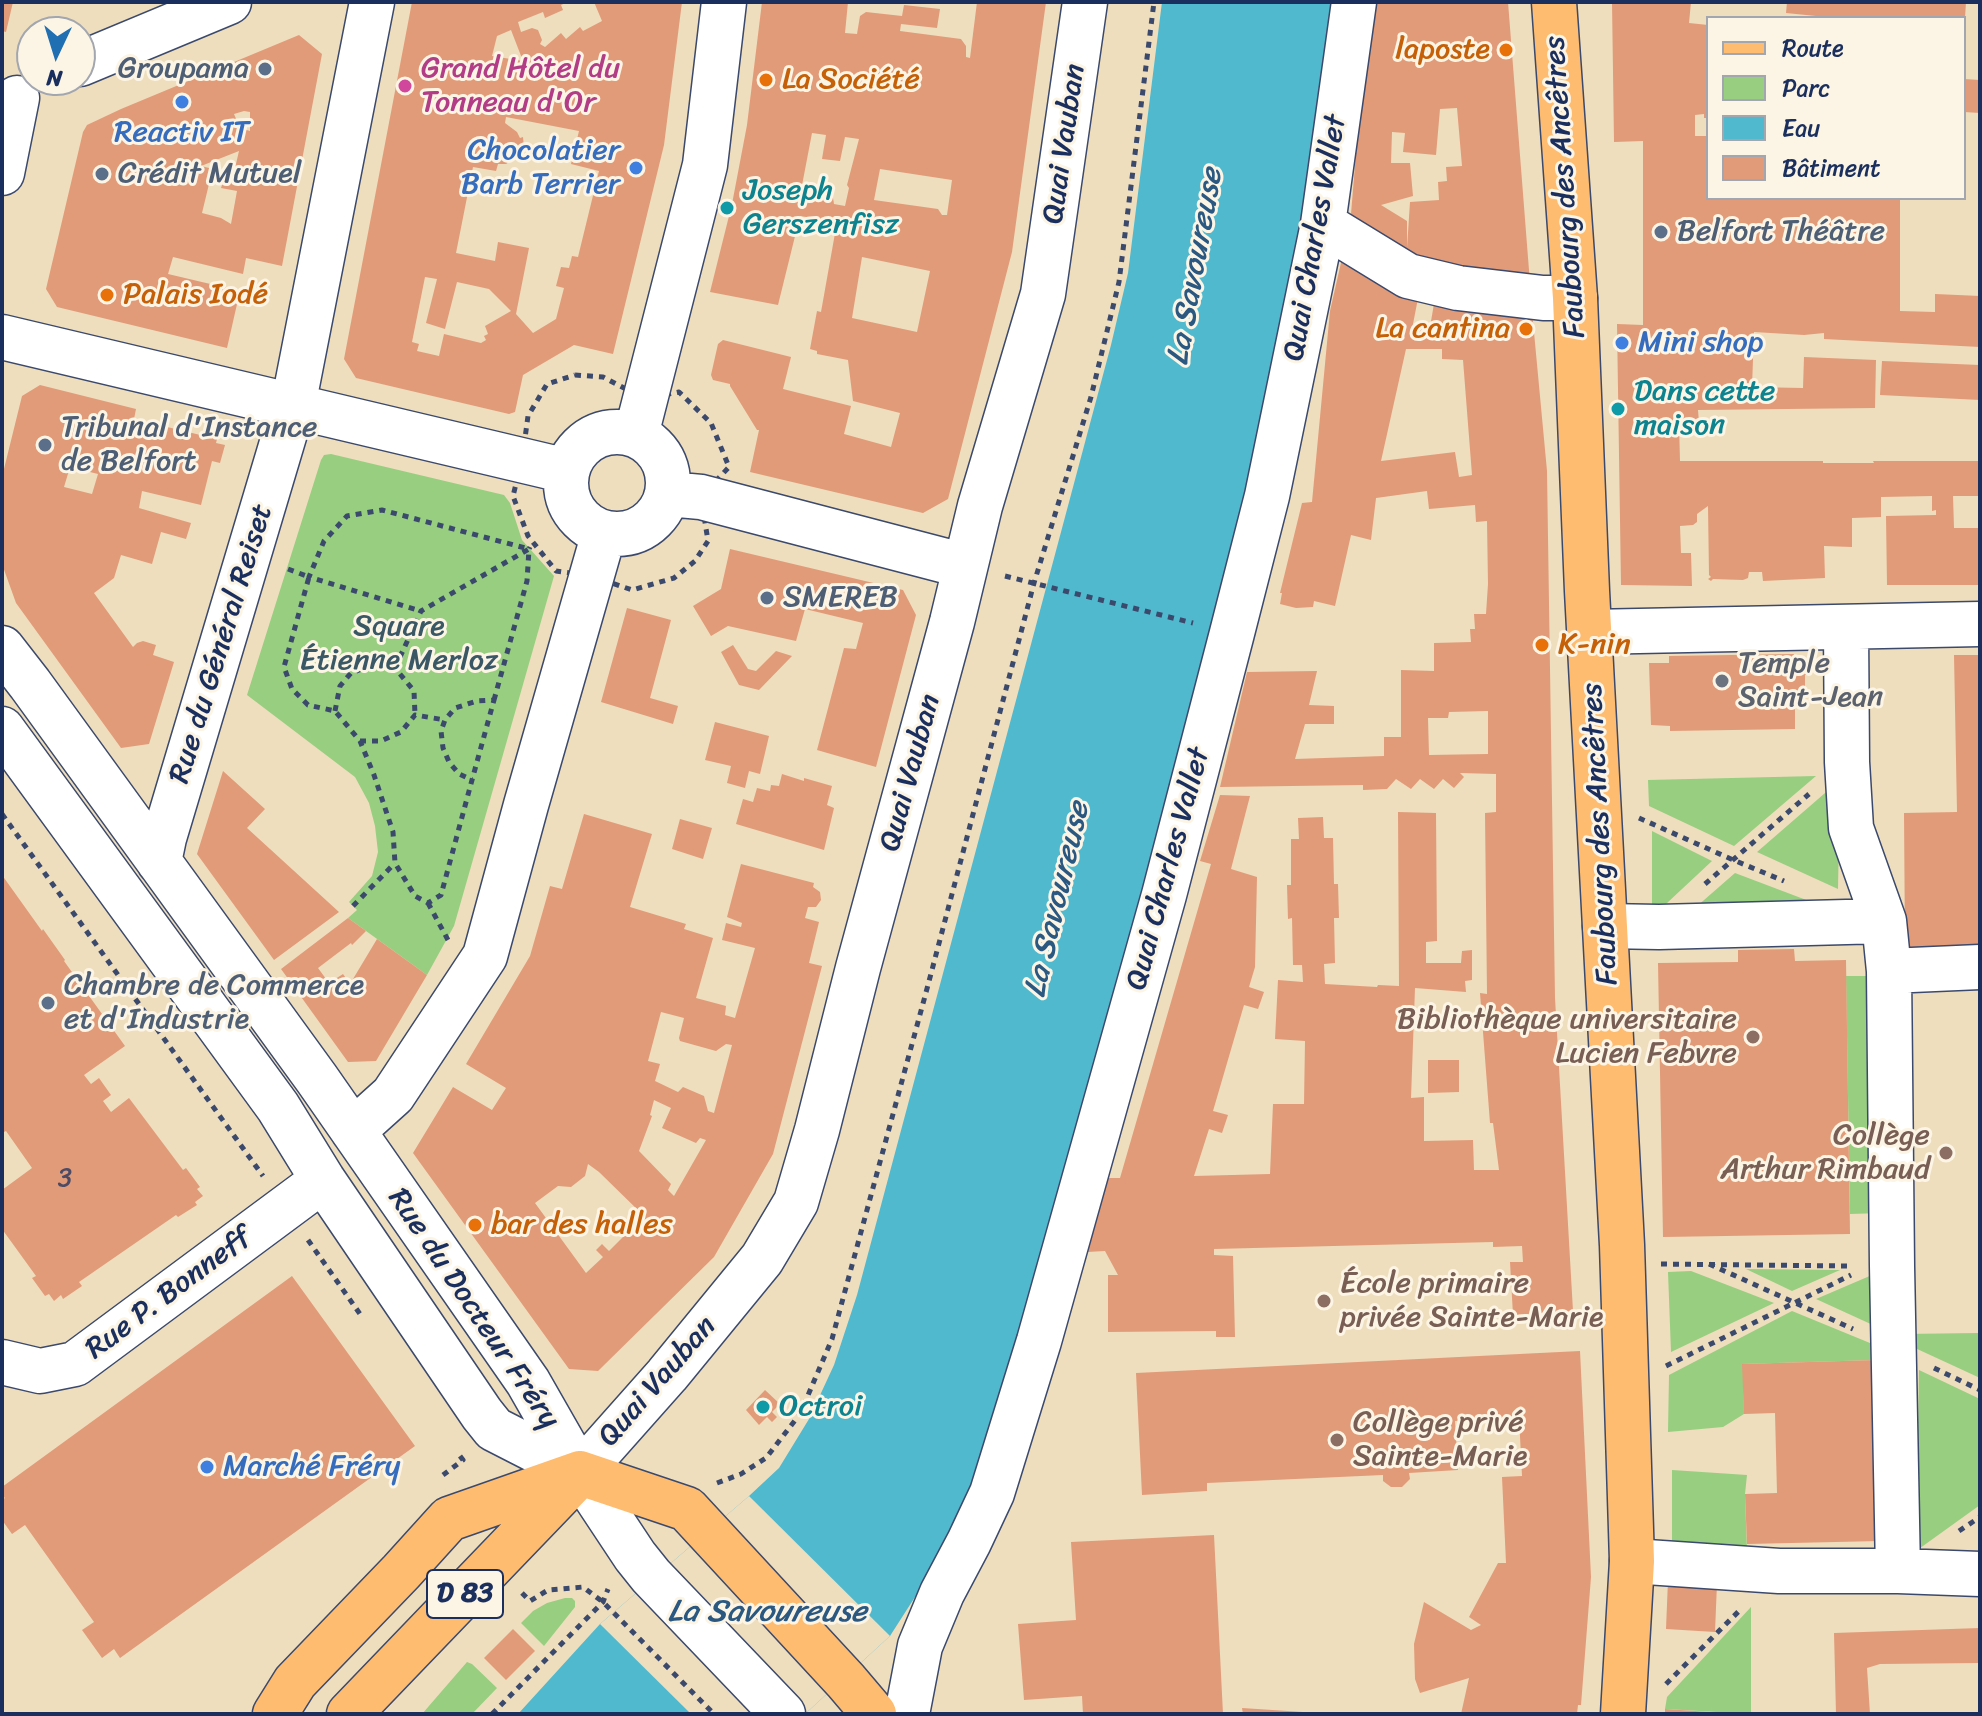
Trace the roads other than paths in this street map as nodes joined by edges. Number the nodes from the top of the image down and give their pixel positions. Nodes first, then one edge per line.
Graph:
1 (229, 2) edge
2 (372, 2) edge
3 (724, 2) edge
4 (1085, 2) edge
5 (1354, 2) edge
6 (1554, 2) edge
7 (96, 57) edge
8 (20, 96) edge
9 (2, 173) edge
10 (1323, 224) junction
11 (1575, 298) junction
12 (2, 337) edge
13 (293, 406) junction
14 (640, 417) junction
15 (567, 471) junction
16 (684, 495) junction
17 (604, 533) junction
18 (965, 566) junction
19 (1980, 624) edge
20 (1846, 628) junction
21 (1590, 632) junction
22 (2, 648) edge
23 (2, 729) edge
24 (159, 862) junction
25 (1884, 921) junction
26 (1605, 926) junction
27 (1980, 967) edge
28 (1889, 971) junction
29 (353, 1131) junction
30 (323, 1180) junction
31 (2, 1362) edge
32 (580, 1473) junction
33 (1632, 1561) junction
34 (1898, 1571) junction
35 (1980, 1574) edge
36 (846, 1681) junction
37 (275, 1714) edge
38 (349, 1714) edge
39 (783, 1714) edge
40 (874, 1714) edge
41 (907, 1714) edge
42 (1623, 1714) edge

1 - 7 street
2 - 13 street, Rue du Général Reiset
3 - 14 street
4 - 18 street, Quai Vauban
5 - 10 street, Quai Charles Vallet
6 - 11 main road, Faubourg des Ancêtres
8 - 9 street
10 - 11 street
10 - 41 street, Quai Charles Vallet
11 - 21 main road, Faubourg des Ancêtres
12 - 13 street
13 - 15 street
13 - 24 street, Rue du Général Reiset
14 - 15 street
14 - 16 street
15 - 17 street
16 - 17 street
16 - 18 street
17 - 29 street
18 - 32 street, Quai Vauban
19 - 20 street
20 - 21 street
20 - 25 street
21 - 26 main road, Faubourg des Ancêtres
22 - 24 street, Rue du Docteur Fréry
23 - 30 street, Rue du Docteur Fréry
24 - 29 street, Rue du Docteur Fréry
25 - 26 street
25 - 28 street
26 - 33 main road, Faubourg des Ancêtres
27 - 28 street
28 - 34 street
29 - 32 street, Rue du Docteur Fréry
30 - 31 street, Rue P. Bonneff
30 - 32 street, Rue du Docteur Fréry
32 - 36 main road
32 - 37 main road, Quai Vauban / D 83
32 - 38 main road, Quai Vauban / D 83
32 - 39 street
33 - 34 street
33 - 42 main road, Faubourg des Ancêtres
34 - 35 street
36 - 40 main road
36 - 41 main road

